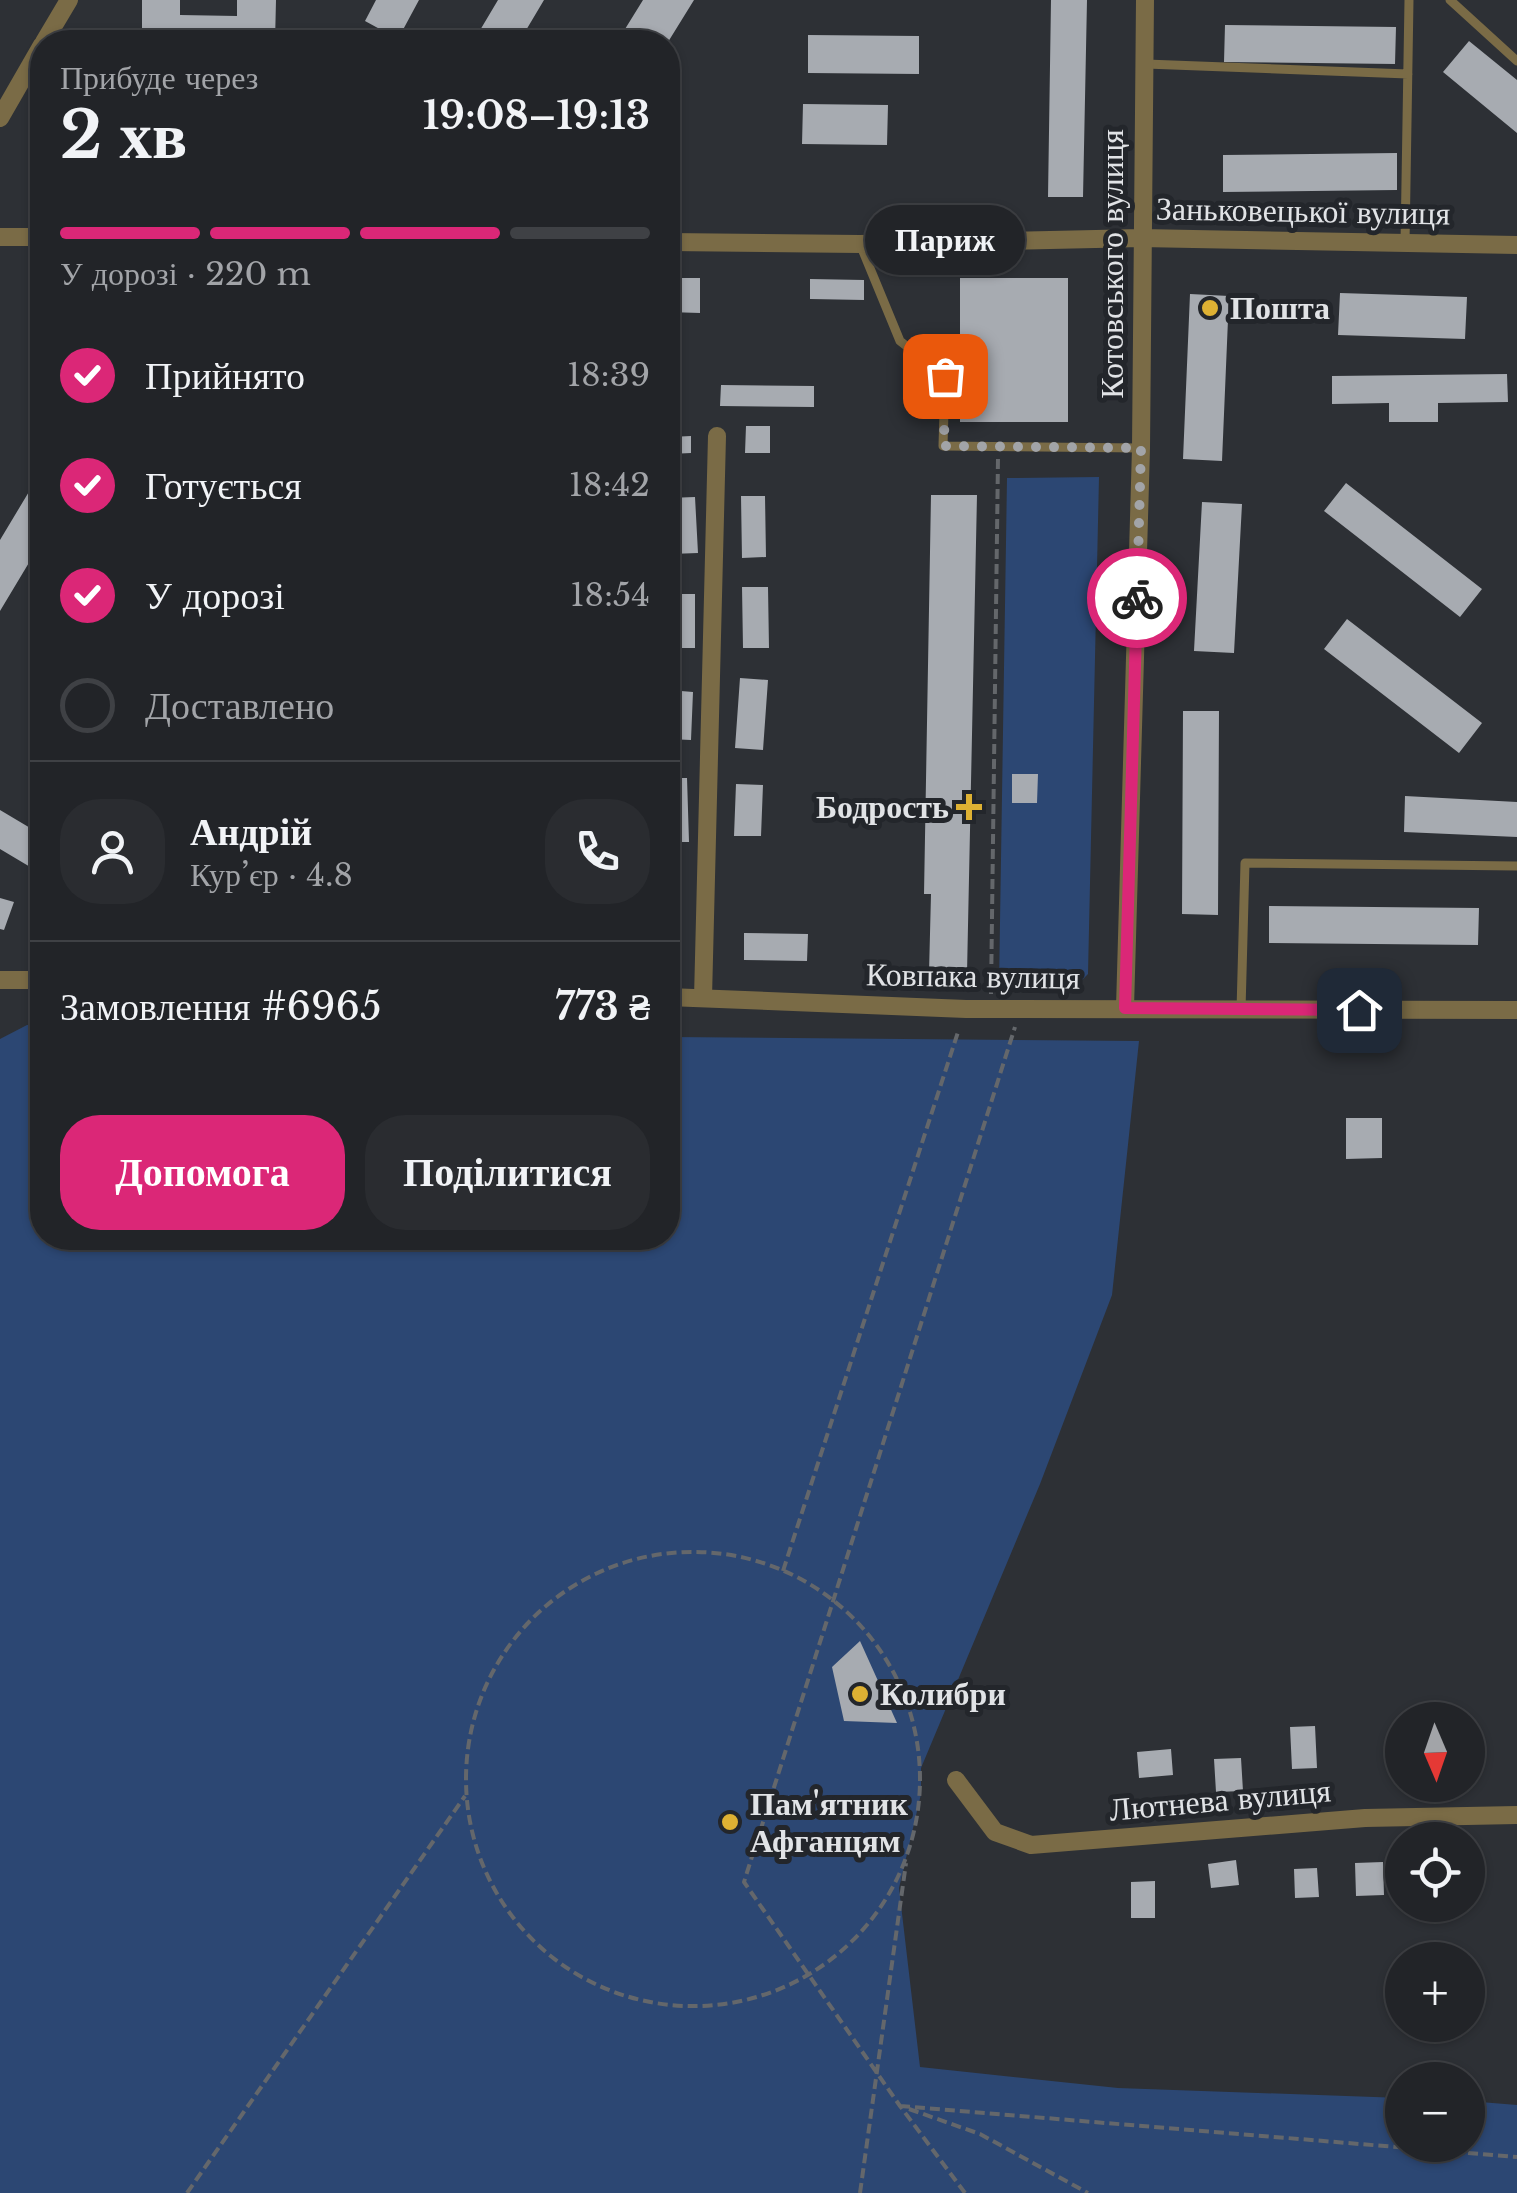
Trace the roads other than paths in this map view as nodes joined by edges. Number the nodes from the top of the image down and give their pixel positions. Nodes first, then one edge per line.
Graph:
1 (69, 0) edge
2 (1145, 0) edge
3 (1409, 0) edge
4 (1450, 0) edge
5 (51, 30) edge
6 (1517, 61) edge
7 (1144, 64) junction
8 (30, 66) edge
9 (1408, 74) junction
10 (0, 118) edge
11 (0, 236) edge
12 (30, 237) edge
13 (1142, 238) junction
14 (680, 242) edge
15 (1406, 242) junction
16 (860, 244) junction
17 (1517, 244) edge
18 (717, 436) dead end
19 (1141, 448) junction
20 (1517, 866) edge
21 (0, 980) edge
22 (30, 980) edge
23 (680, 998) edge
24 (703, 998) junction
25 (1125, 1008) junction
26 (1241, 1010) junction
27 (1517, 1010) edge
28 (956, 1780) dead end
29 (1517, 1815) edge

1 - 5 street
2 - 7 street, Котовського вулиця
3 - 9 lane
4 - 6 lane
7 - 9 lane
7 - 13 street, Котовського вулиця
8 - 10 street
9 - 15 lane
11 - 12 street
13 - 15 street, Заньковецької вулиця
13 - 16 street, Заньковецької вулиця
13 - 19 street, Котовського вулиця
14 - 16 street, Заньковецької вулиця
15 - 17 street, Заньковецької вулиця
16 - 19 lane
18 - 24 street
19 - 25 street, Котовського вулиця
20 - 26 lane
21 - 22 street
23 - 24 street, Ковпака вулиця
24 - 25 street, Ковпака вулиця
25 - 26 street, Ковпака вулиця
26 - 27 street, Ковпака вулиця
28 - 29 street, Лютнева вулиця

